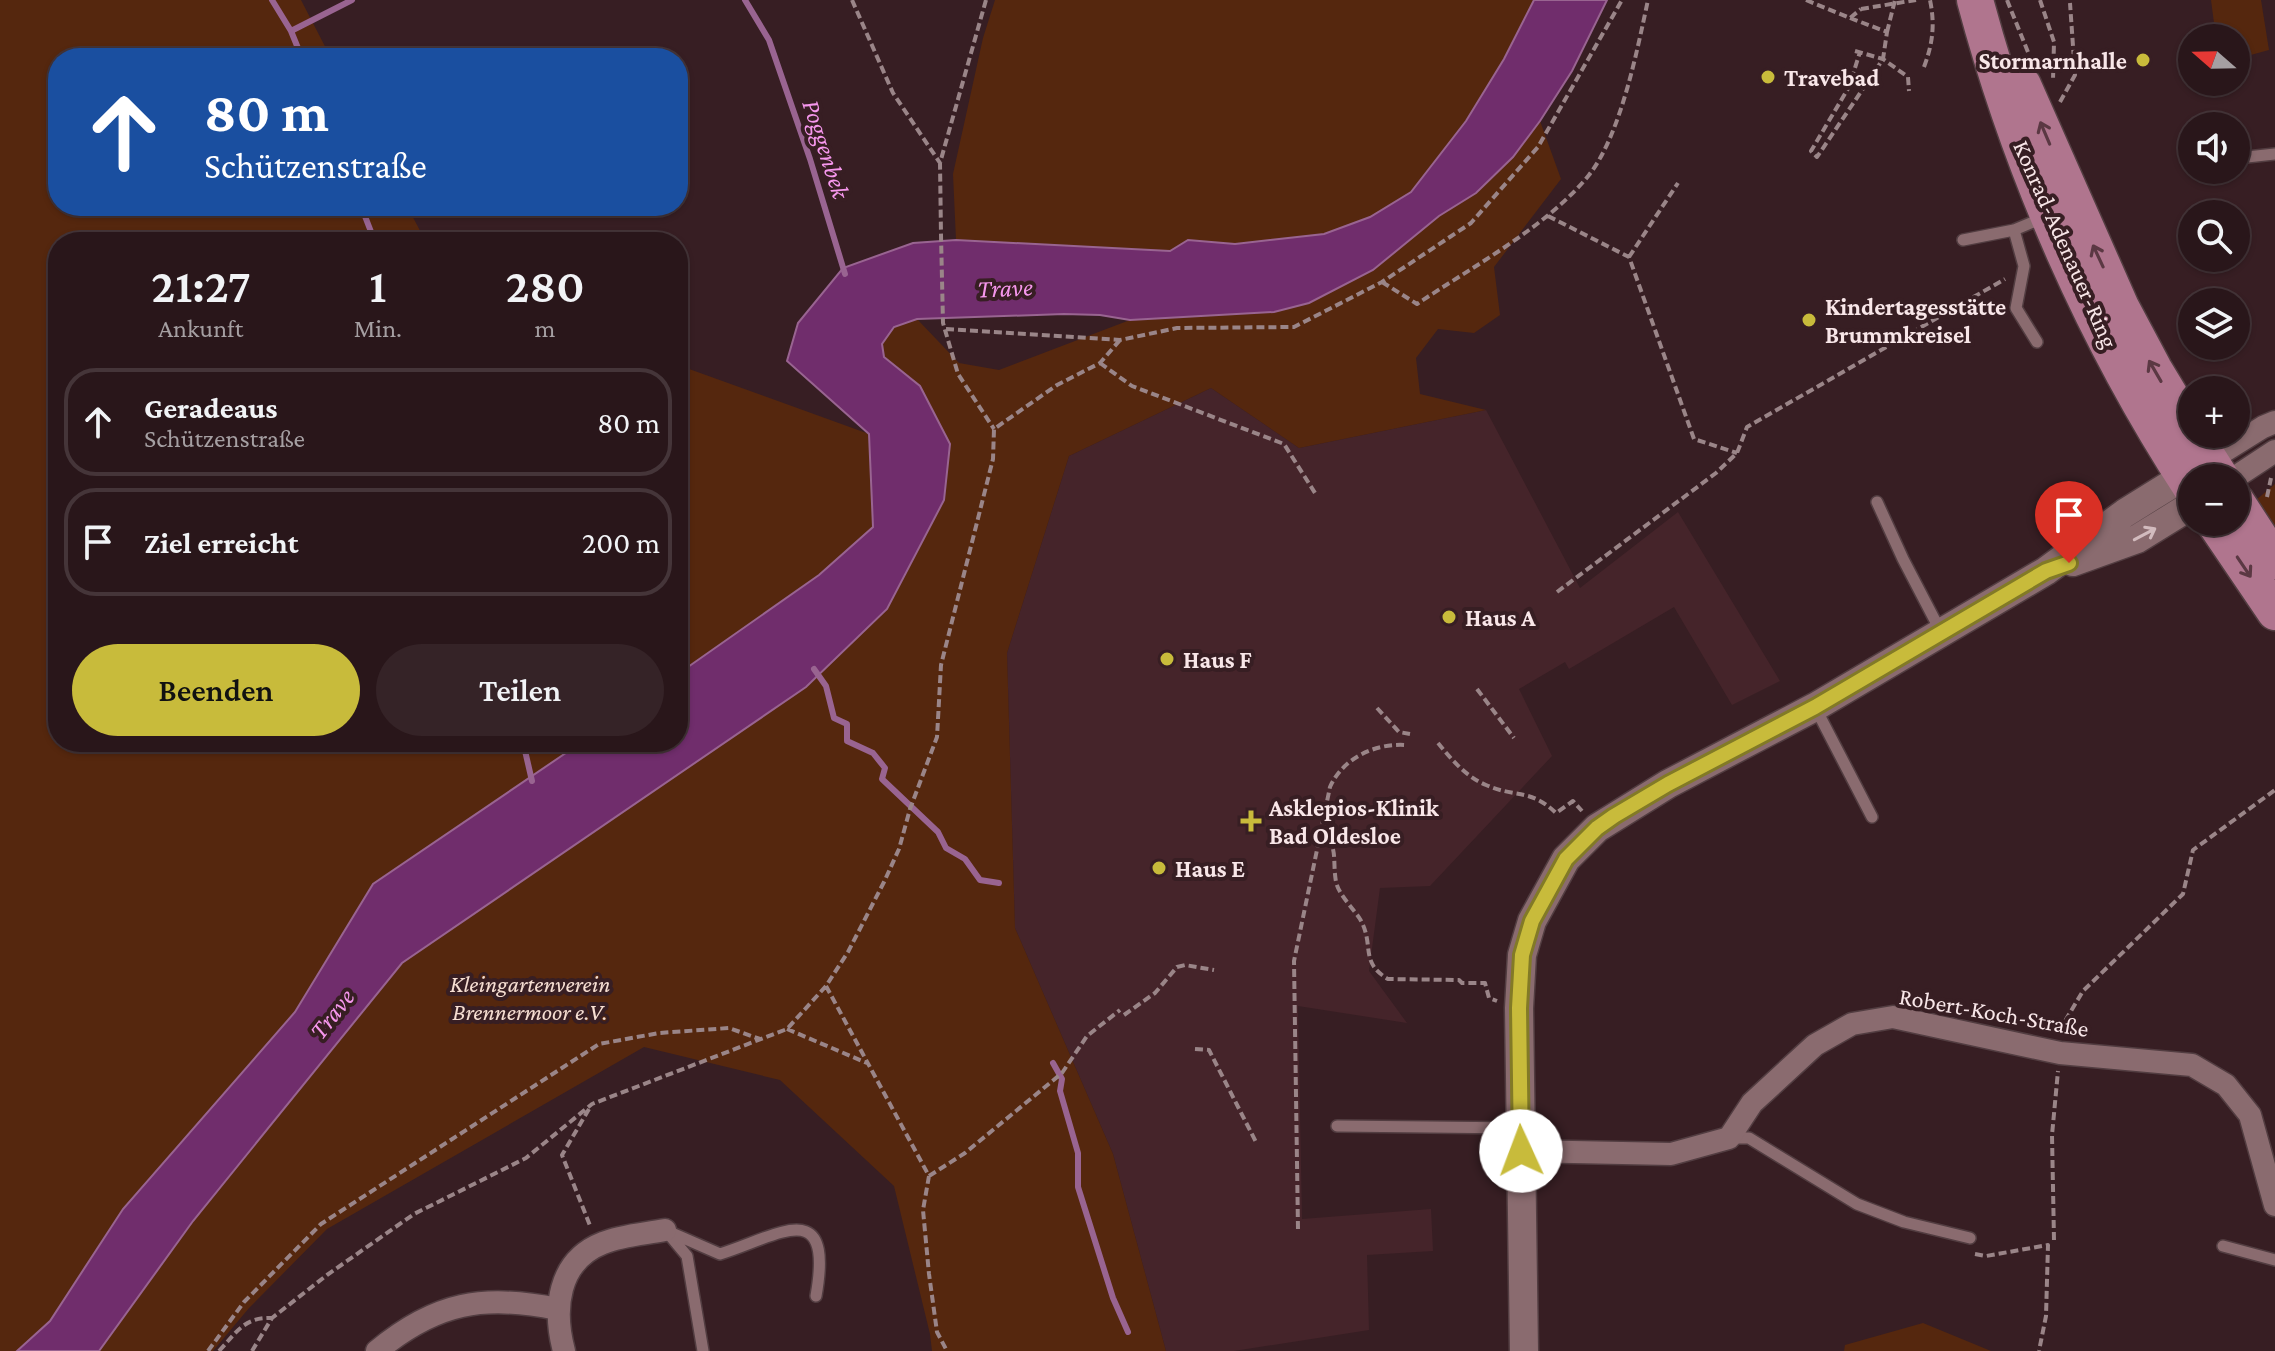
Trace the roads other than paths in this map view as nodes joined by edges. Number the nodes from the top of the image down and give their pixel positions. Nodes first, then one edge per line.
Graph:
1 (1975, 0) edge
2 (1992, 0) edge
3 (2275, 154) edge
4 (2250, 157) edge
5 (2062, 211) junction
6 (2014, 230) junction
7 (1963, 240) dead end
8 (2037, 342) dead end
9 (2275, 422) edge
10 (2275, 451) edge
11 (2198, 464) edge
12 (2209, 464) edge
13 (2222, 464) edge
14 (2178, 483) edge
15 (1877, 502) dead end
16 (2252, 502) edge
17 (2223, 536) edge
18 (2275, 561) edge
19 (2275, 612) edge
20 (1941, 632) junction
21 (1815, 707) junction
22 (1872, 817) dead end
23 (1337, 1126) dead end
24 (1729, 1138) junction
25 (1521, 1140) junction
26 (2275, 1205) edge
27 (665, 1230) junction
28 (1970, 1238) dead end
29 (2223, 1246) dead end
30 (2275, 1260) edge
31 (816, 1296) dead end
32 (557, 1309) junction
33 (377, 1351) edge
34 (564, 1351) edge
35 (703, 1351) edge
36 (1524, 1351) edge

1 - 5 main road, Konrad-Adenauer-Ring
5 -> 2 main road, Konrad-Adenauer-Ring
3 - 4 lane
5 - 6 lane
5 - 11 main road, Konrad-Adenauer-Ring
6 - 7 lane
6 - 8 lane
9 - 12 street
10 - 13 street
14 - 20 street
15 - 20 lane
16 - 18 main road
17 -> 19 main road
20 - 21 street
21 - 22 lane
21 - 25 street
23 - 25 lane
24 - 25 street
24 - 26 street, Robert-Koch-Straße
24 - 28 lane
25 - 36 street
27 - 31 lane
27 - 32 street
27 - 35 lane
29 - 30 lane
32 - 33 street
32 - 34 street

